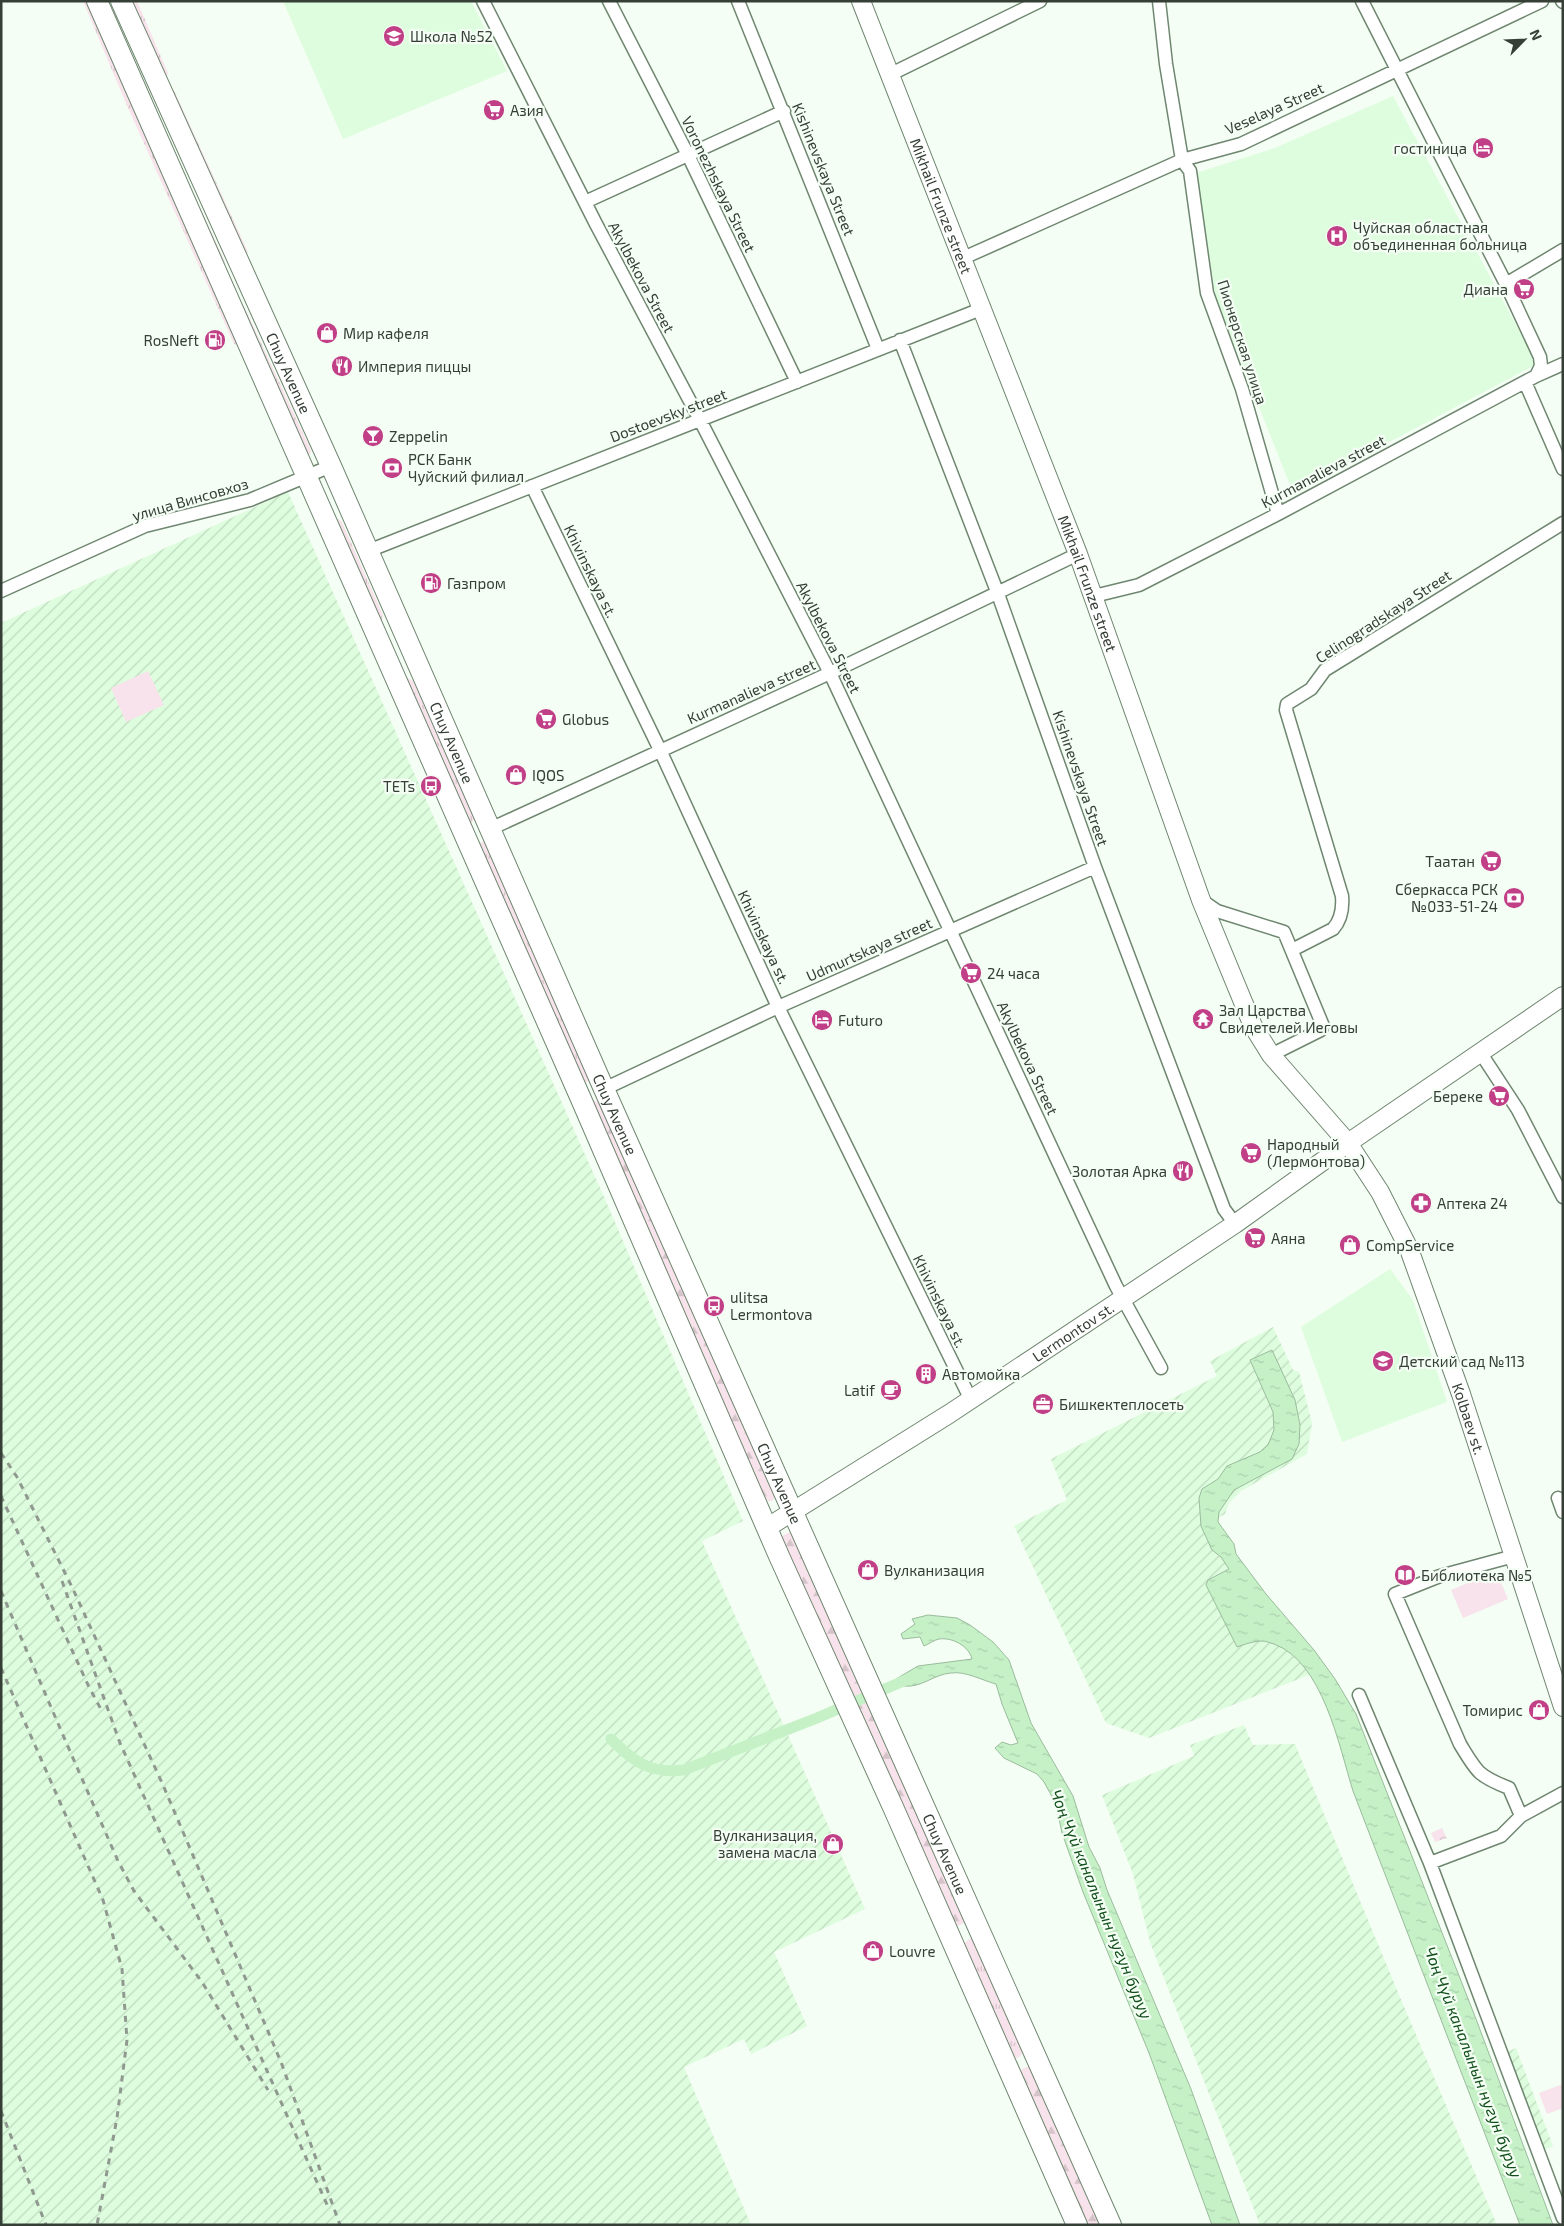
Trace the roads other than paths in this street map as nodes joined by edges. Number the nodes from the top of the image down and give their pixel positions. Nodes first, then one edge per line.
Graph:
1 (97, 1) edge
2 (121, 1) edge
3 (483, 1) edge
4 (609, 1) edge
5 (738, 1) edge
6 (861, 1) edge
7 (1040, 1) edge
8 (1159, 1) edge
9 (1362, 1) edge
10 (1542, 1) edge
11 (1398, 70) junction
12 (889, 75) junction
13 (784, 111) junction
14 (688, 154) junction
15 (1182, 160) junction
16 (585, 202) junction
17 (1563, 250) edge
18 (961, 259) junction
19 (245, 276) junction
20 (1506, 284) junction
21 (222, 287) junction
22 (981, 309) junction
23 (900, 340) junction
24 (878, 349) junction
25 (1563, 364) edge
26 (1531, 379) junction
27 (797, 382) junction
28 (700, 420) junction
29 (331, 466) junction
30 (1563, 469) edge
31 (306, 477) junction
32 (532, 486) junction
33 (1278, 514) junction
34 (1563, 523) edge
35 (368, 551) junction
36 (1078, 554) junction
37 (1, 591) edge
38 (998, 594) junction
39 (1094, 596) junction
40 (400, 624) junction
41 (375, 635) junction
42 (418, 665) junction
43 (830, 673) junction
44 (394, 676) junction
45 (660, 750) junction
46 (490, 829) junction
47 (466, 840) junction
48 (1095, 867) junction
49 (1201, 900) junction
50 (951, 931) junction
51 (1292, 950) junction
52 (1563, 996) edge
53 (778, 1007) junction
54 (1480, 1052) junction
55 (1271, 1055) junction
56 (604, 1089) junction
57 (580, 1099) junction
58 (1348, 1143) junction
59 (1563, 1197) edge
60 (1235, 1224) junction
61 (1123, 1298) junction
62 (1161, 1368) dead end
63 (971, 1400) junction
64 (1558, 1498) dead end
65 (792, 1512) junction
66 (1563, 1512) edge
67 (768, 1527) junction
68 (1514, 1556) junction
69 (1359, 1695) dead end
70 (1562, 1700) edge
71 (1563, 1793) edge
72 (1521, 1816) junction
73 (1430, 1863) junction
74 (978, 1926) junction
75 (951, 1938) junction
76 (1036, 2056) junction
77 (1009, 2069) junction
78 (1563, 2218) edge
79 (1078, 2225) edge
80 (1112, 2225) edge

1 - 21 main road, Chuy Avenue
2 - 19 main road, Chuy Avenue
3 - 16 street, Akylbekova Street
4 - 14 street, Voronezhskaya Street
5 - 13 street, Kishinevskaya Street
6 - 12 main road, Mikhail Frunze street
7 - 12 street
8 - 15 street, Пионерская улица
9 - 11 street
10 - 11 street, Veselaya Street
11 - 15 street, Veselaya Street
11 - 20 street
12 - 18 main road, Mikhail Frunze street
13 - 14 street
13 - 24 street, Kishinevskaya Street
14 - 16 street
14 - 27 street, Voronezhskaya Street
15 - 18 street, Veselaya Street
15 - 33 street, Пионерская улица
16 - 28 street, Akylbekova Street
17 - 20 street
18 - 22 main road, Mikhail Frunze street
19 - 21 main road
19 - 29 main road, Chuy Avenue
20 - 26 street
21 - 31 main road, Chuy Avenue
22 - 23 street, Dostoevsky street
22 - 36 main road, Mikhail Frunze street
23 - 24 street, Dostoevsky street
23 - 38 street, Kishinevskaya Street
24 - 27 street, Dostoevsky street
25 - 26 street, Kurmanalieva street
26 - 30 street
26 - 33 street, Kurmanalieva street
27 - 28 street, Dostoevsky street
28 - 32 street, Dostoevsky street
28 - 43 street, Akylbekova Street
29 - 31 street, улица Винсовхоз
29 - 35 main road, Chuy Avenue
31 - 37 street, улица Винсовхоз
31 - 41 main road, Chuy Avenue
32 - 35 street, Dostoevsky street
32 - 45 street, Khivinskaya st.
33 - 39 street, Kurmanalieva street
34 - 51 street, Celinogradskaya Street
35 - 40 main road, Chuy Avenue
36 - 38 street, Kurmanalieva street
36 - 39 main road, Mikhail Frunze street
38 - 43 street, Kurmanalieva street
38 - 48 street, Kishinevskaya Street
39 - 49 main road, Mikhail Frunze street
40 - 41 main road
40 - 42 main road, Chuy Avenue
41 - 44 main road, Chuy Avenue
42 - 44 main road
42 - 46 main road, Chuy Avenue
43 - 45 street, Kurmanalieva street
43 - 50 street, Akylbekova Street
44 - 47 main road, Chuy Avenue
45 - 46 street, Kurmanalieva street
45 - 53 street, Khivinskaya st.
46 - 47 main road
46 - 56 main road, Chuy Avenue
47 - 57 main road, Chuy Avenue
48 - 50 street, Udmurtskaya street
48 - 60 street, Kishinevskaya Street
49 - 51 street
49 - 55 main road, Mikhail Frunze street
50 - 53 street, Udmurtskaya street
50 - 61 street, Akylbekova Street
51 - 55 street
52 - 54 main road, Lermontov st.
53 - 56 street, Udmurtskaya street
53 - 63 street, Khivinskaya st.
54 - 58 main road, Lermontov st.
54 - 59 street
55 - 58 main road, Mikhail Frunze street
56 - 57 main road
56 - 65 main road, Chuy Avenue
57 - 67 main road, Chuy Avenue
58 - 60 main road, Lermontov st.
58 - 68 main road, Kolbaev st.
60 - 61 main road, Lermontov st.
61 - 62 street, Akylbekova Street
61 - 63 main road, Lermontov st.
63 - 65 main road, Lermontov st.
64 - 66 street
65 - 67 main road, Lermontov st.
65 - 74 main road, Chuy Avenue
67 - 75 main road, Chuy Avenue
68 - 70 main road, Kolbaev st.
68 - 72 street
69 - 73 street
71 - 72 street
72 - 73 street
73 - 78 street
74 - 75 main road
74 - 76 main road, Chuy Avenue
75 - 77 main road, Chuy Avenue
76 - 77 main road
76 - 80 main road, Chuy Avenue
77 - 79 main road, Chuy Avenue

